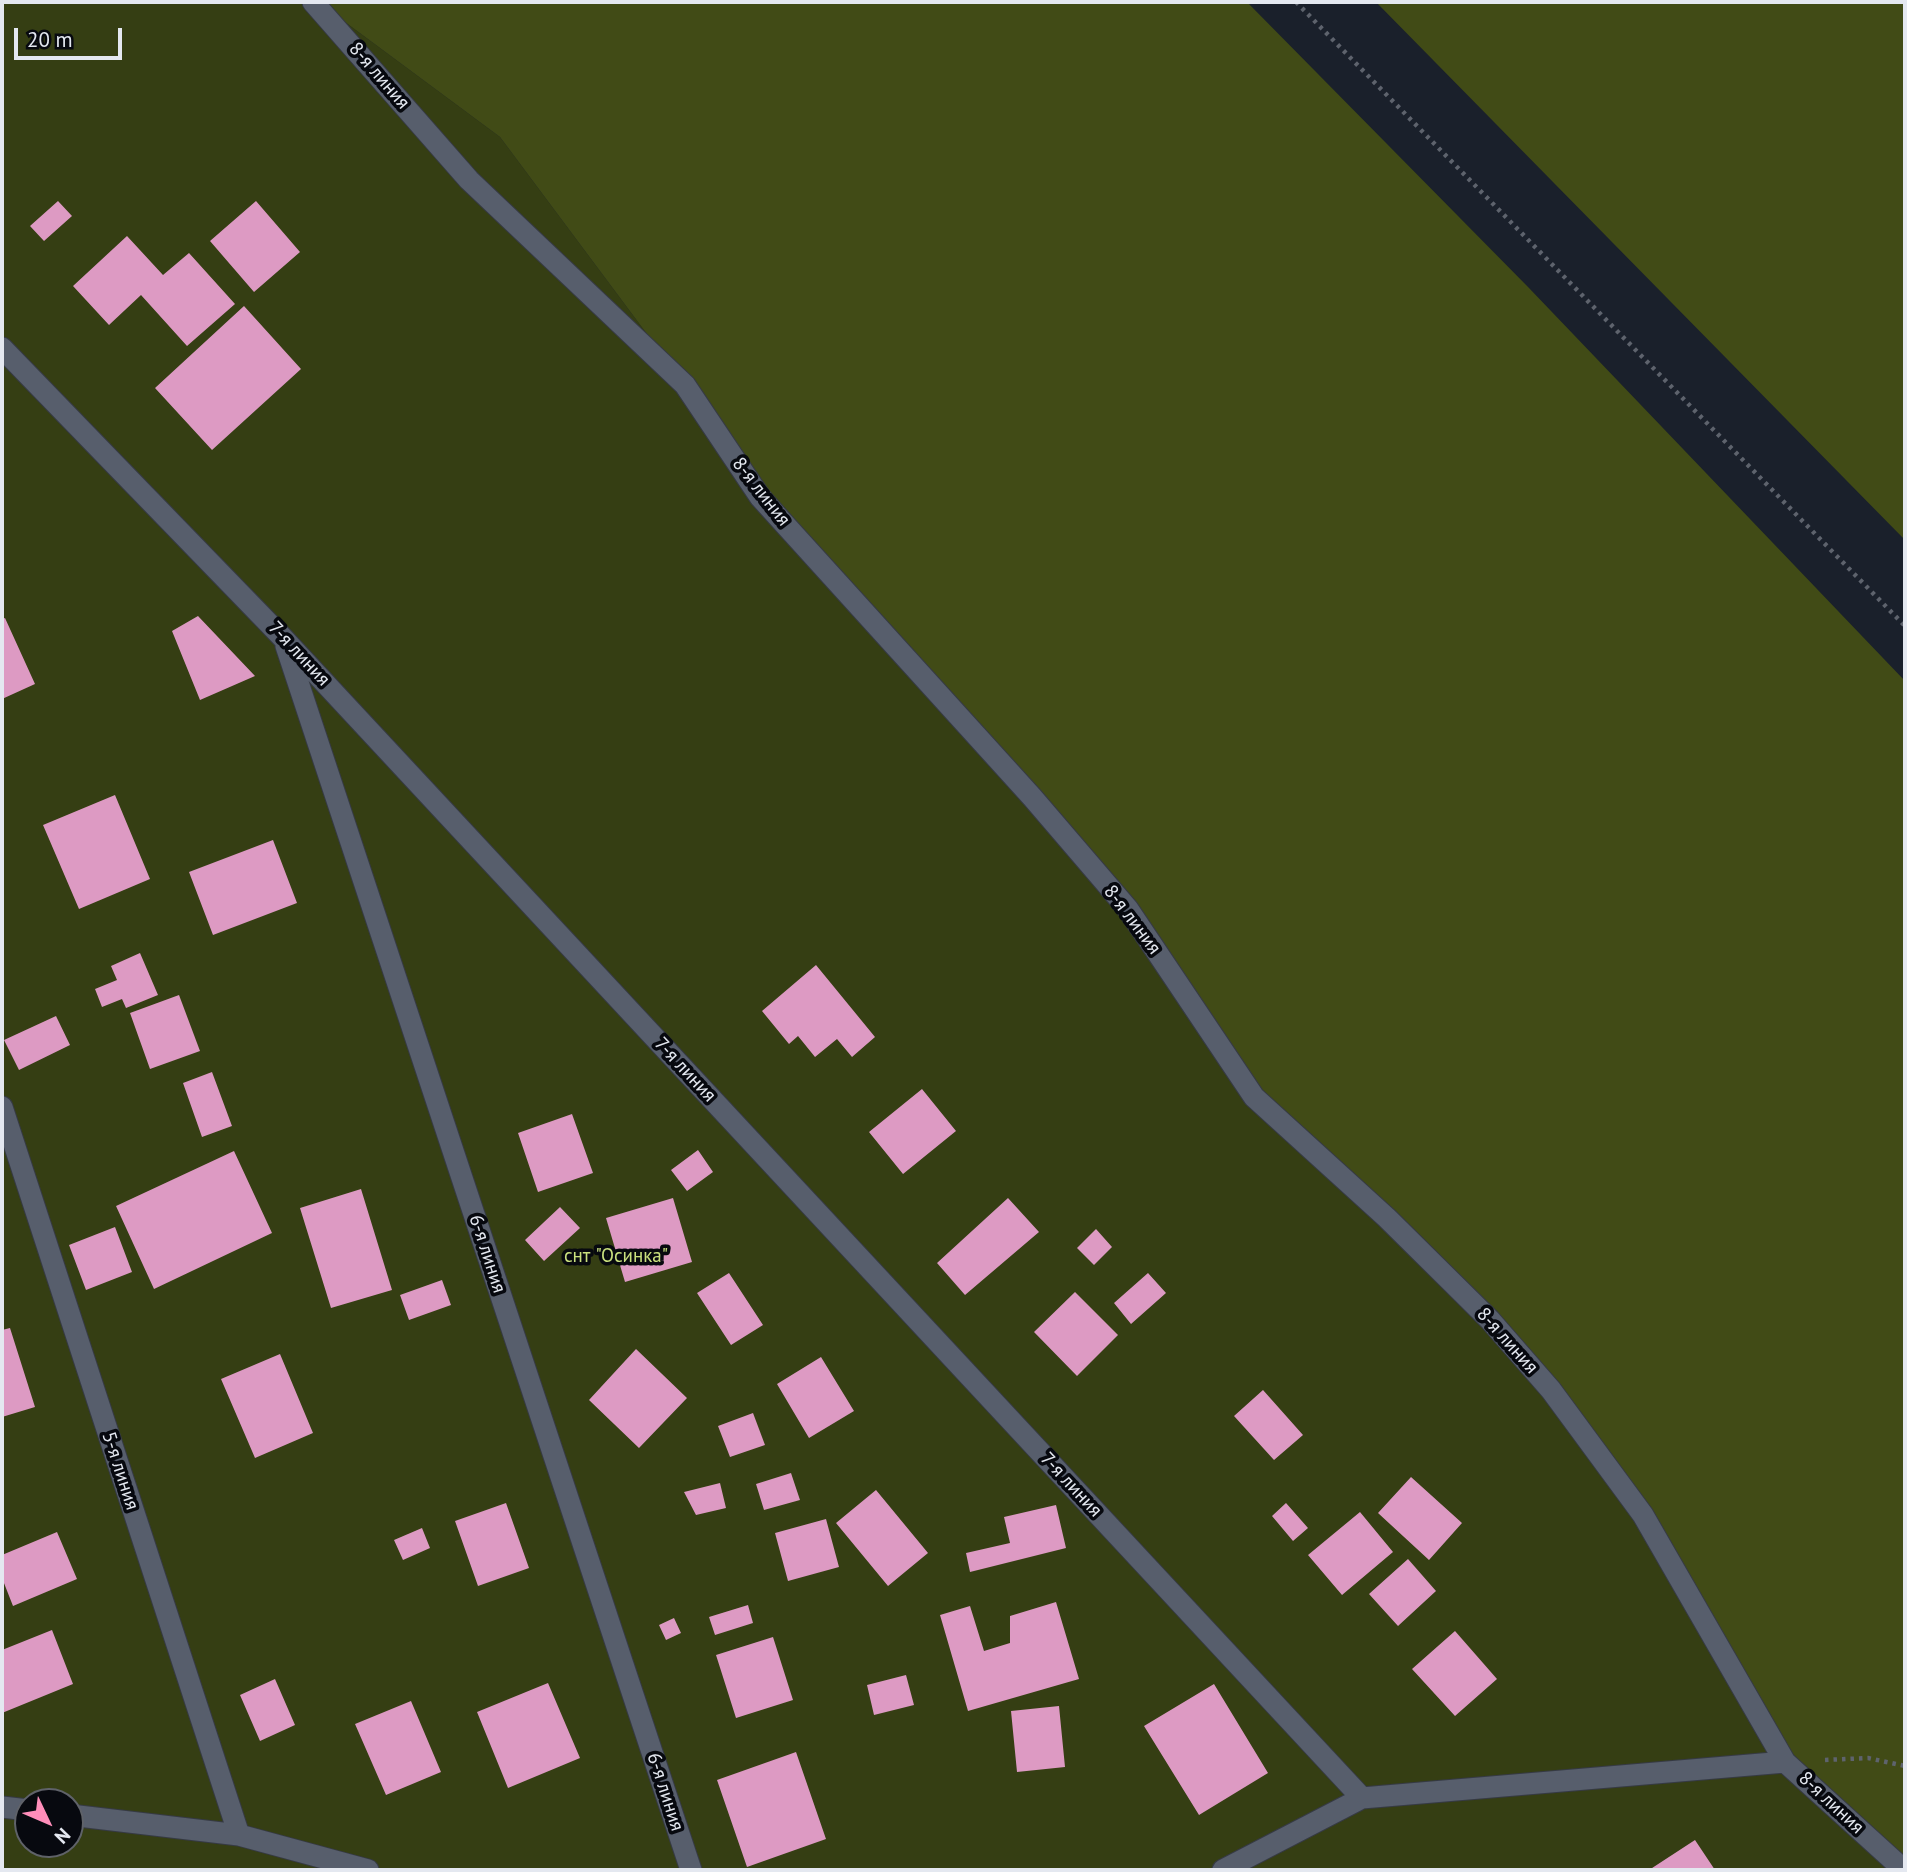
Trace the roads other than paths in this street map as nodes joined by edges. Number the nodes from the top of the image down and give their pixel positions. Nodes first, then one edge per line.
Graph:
1 (313, 2) edge
2 (2, 348) edge
3 (283, 638) junction
4 (2, 1107) edge
5 (1785, 1762) junction
6 (1362, 1798) junction
7 (84, 1817) edge
8 (239, 1835) junction
9 (368, 1870) edge
10 (691, 1870) edge
11 (1223, 1870) edge
12 (1903, 1870) edge

1 - 5 street, 8-я линия
2 - 3 street, 7-я линия
3 - 6 street, 7-я линия
3 - 10 street, 6-я линия
4 - 8 street, 5-я линия
5 - 6 street
5 - 12 street, 8-я линия
6 - 11 street
7 - 8 street
8 - 9 street

